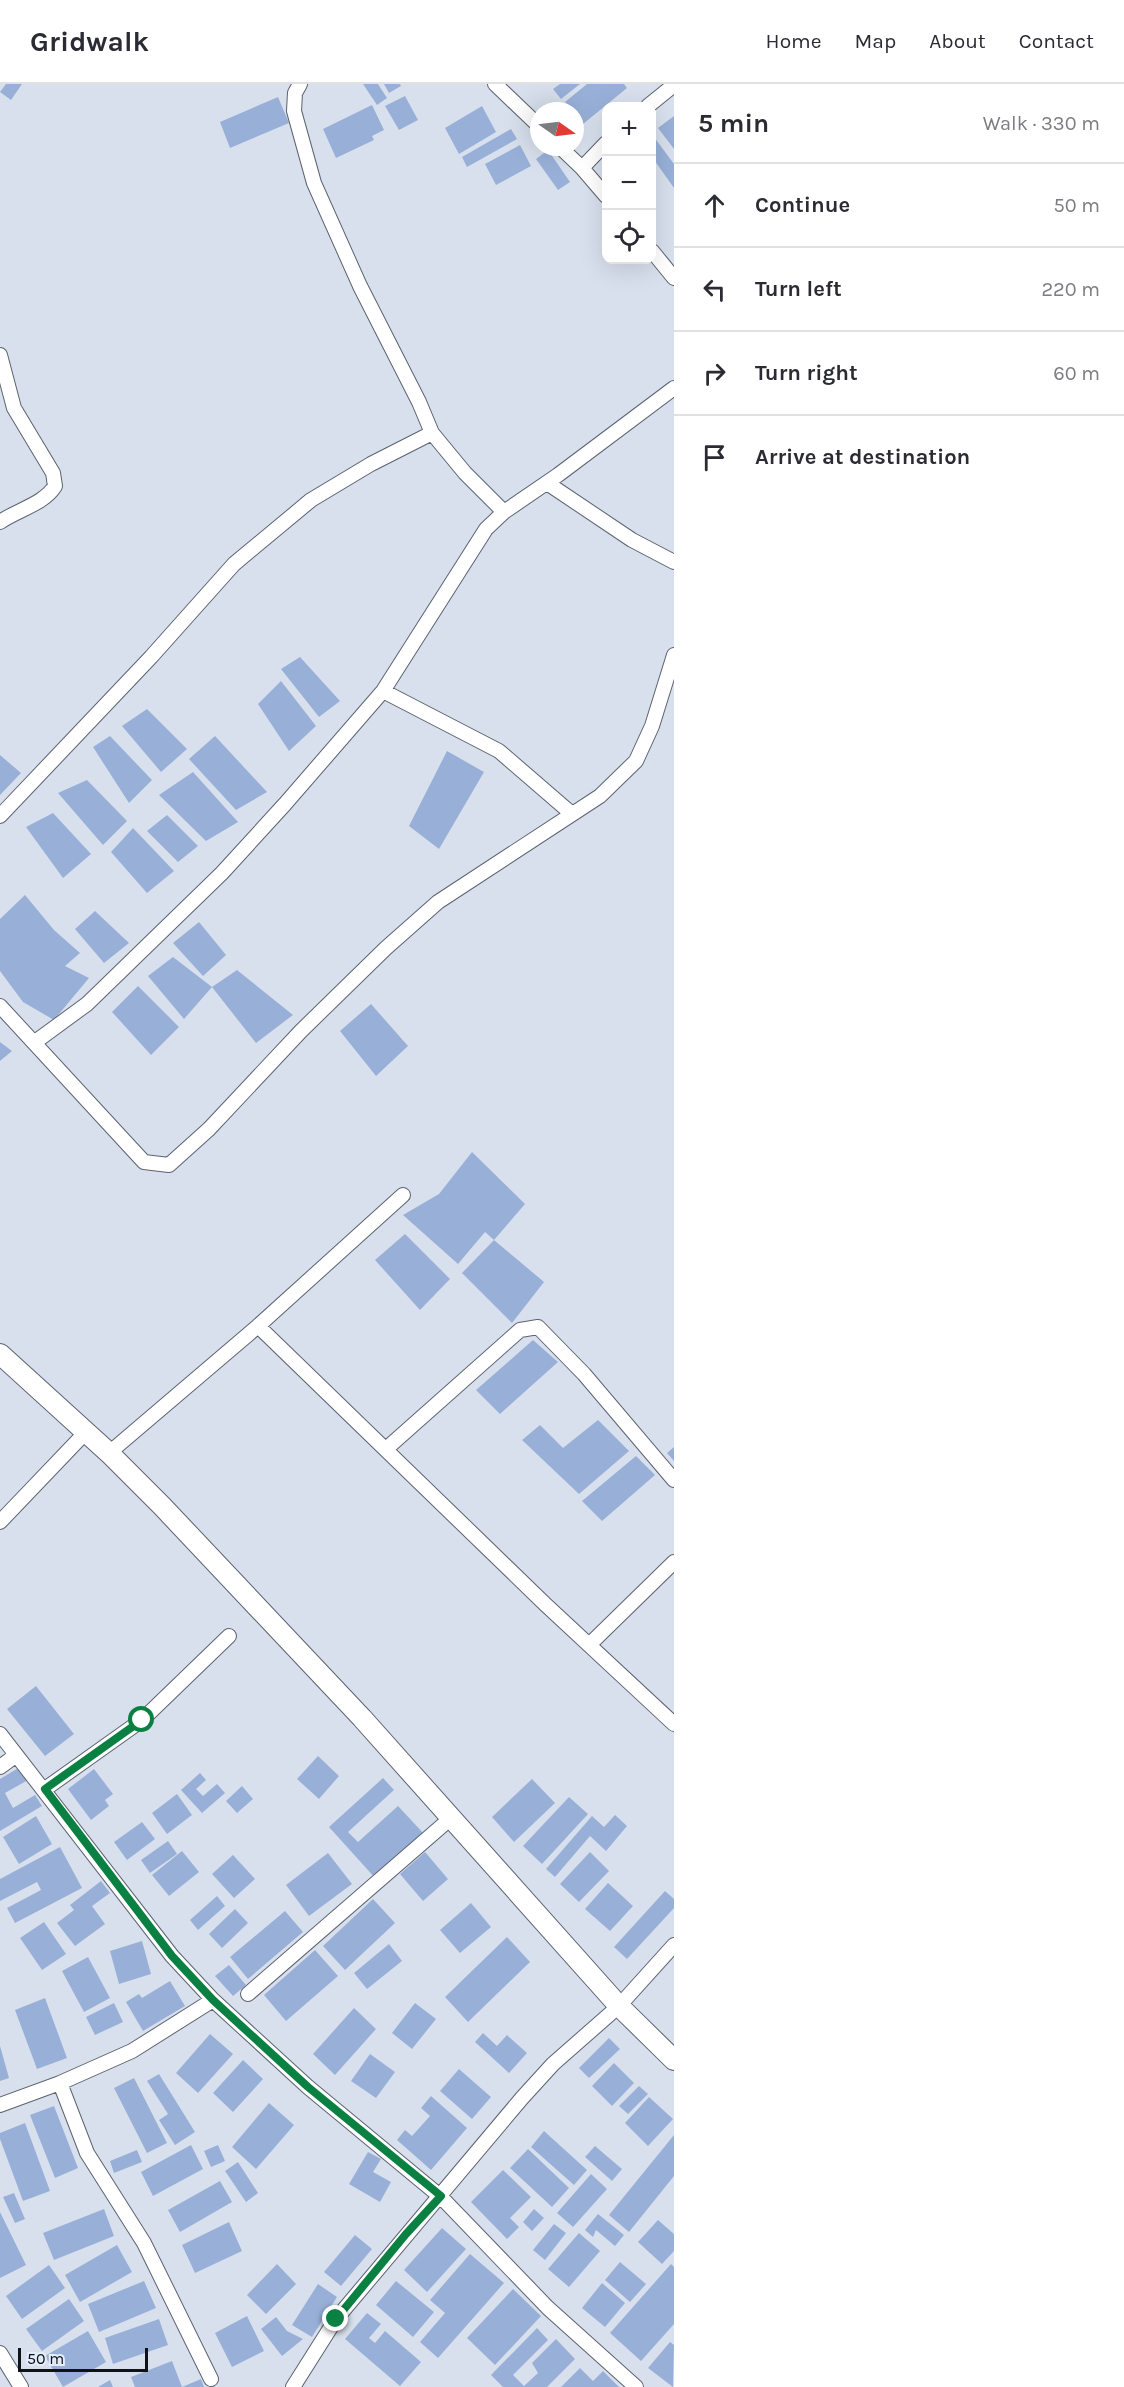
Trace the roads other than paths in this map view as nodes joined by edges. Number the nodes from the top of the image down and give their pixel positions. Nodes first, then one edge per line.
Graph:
1 (300, 84) edge
2 (495, 84) edge
3 (674, 85) edge
4 (653, 102) edge
5 (530, 117) edge
6 (602, 147) edge
7 (569, 156) edge
8 (582, 168) junction
9 (602, 191) edge
10 (656, 257) edge
11 (674, 278) edge
12 (0, 355) edge
13 (674, 388) edge
14 (432, 433) junction
15 (547, 483) junction
16 (504, 512) junction
17 (0, 522) edge
18 (674, 561) edge
19 (674, 655) edge
20 (383, 691) junction
21 (572, 814) junction
22 (0, 816) edge
23 (0, 1006) edge
24 (35, 1042) junction
25 (403, 1195) dead end
26 (258, 1326) junction
27 (0, 1354) edge
28 (86, 1432) junction
29 (386, 1449) junction
30 (109, 1453) junction
31 (674, 1480) edge
32 (0, 1522) edge
33 (674, 1562) edge
34 (229, 1636) dead end
35 (589, 1645) junction
36 (674, 1724) edge
37 (0, 1734) edge
38 (15, 1756) junction
39 (0, 1767) edge
40 (45, 1789) junction
41 (451, 1818) junction
42 (674, 1945) edge
43 (248, 1994) dead end
44 (213, 2000) junction
45 (619, 2006) junction
46 (674, 2060) edge
47 (60, 2083) junction
48 (0, 2105) edge
49 (441, 2196) junction
50 (0, 2353) edge
51 (211, 2379) dead end
52 (21, 2387) edge
53 (293, 2387) edge
54 (636, 2387) edge

1 - 14 street
2 - 5 street
3 - 4 street
6 - 8 street
7 - 8 street
8 - 9 street
10 - 11 street
12 - 17 street
13 - 15 street
14 - 16 street
14 - 22 street
15 - 16 street
15 - 18 street
16 - 20 street
19 - 21 street
20 - 21 street
20 - 24 street
21 - 24 street
23 - 24 street
25 - 26 street
26 - 29 street
26 - 30 street
27 - 28 main road
28 - 30 main road
28 - 32 street
29 - 31 street
29 - 35 street
30 - 41 main road
33 - 35 street
34 - 40 street
35 - 36 street
37 - 38 street
38 - 39 street
38 - 40 street
40 - 44 street
41 - 43 street
41 - 45 main road
42 - 45 street
44 - 47 street
44 - 49 street
45 - 46 main road
45 - 49 street
47 - 48 street
47 - 51 street
49 - 53 street
49 - 54 street
50 - 52 street

